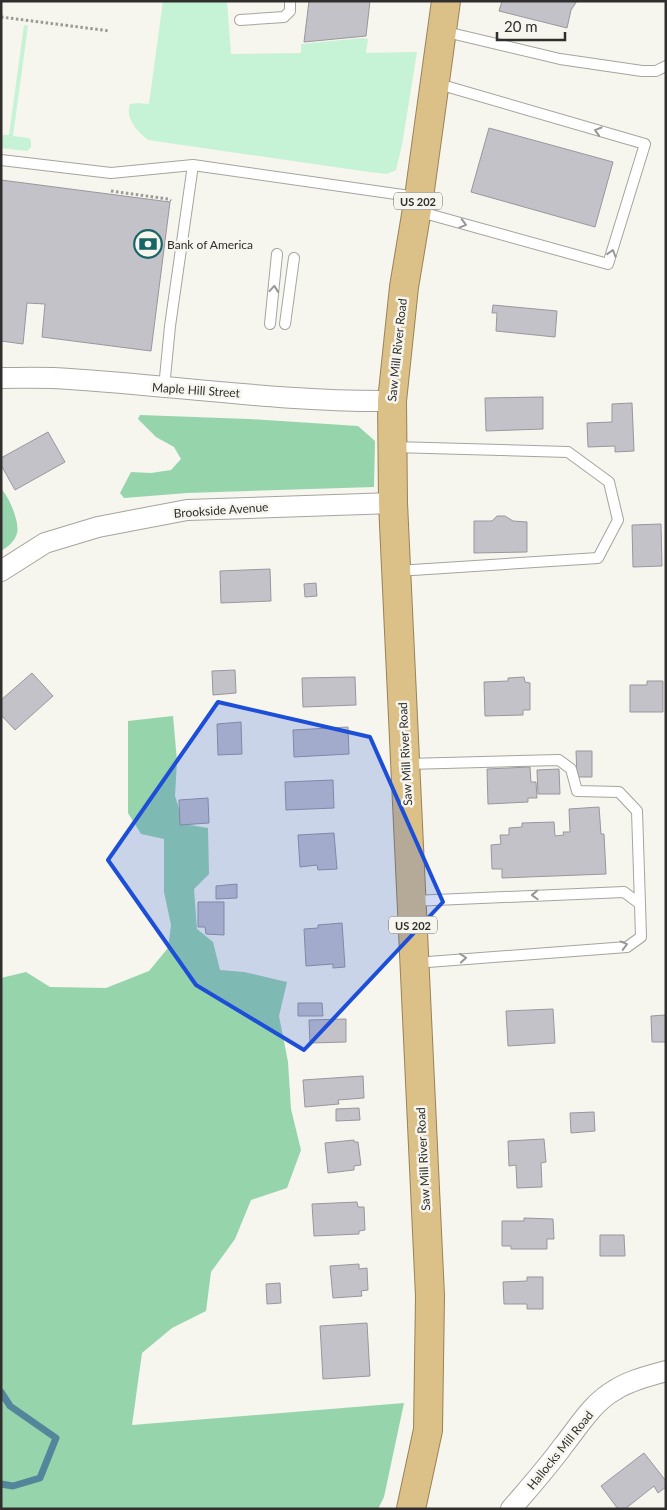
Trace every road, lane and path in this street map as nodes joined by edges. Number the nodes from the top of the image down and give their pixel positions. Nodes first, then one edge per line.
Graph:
1 (290, 1) edge
2 (446, 1) edge
3 (1, 17) edge
4 (240, 20) dead end
5 (110, 31) dead end
6 (442, 31) junction
7 (666, 66) edge
8 (435, 83) junction
9 (1, 160) edge
10 (193, 165) junction
11 (104, 190) dead end
12 (173, 203) dead end
13 (417, 204) junction
14 (277, 254) dead end
15 (294, 258) dead end
16 (270, 324) dead end
17 (285, 324) dead end
18 (1, 378) edge
19 (164, 388) junction
20 (392, 400) junction
21 (392, 447) junction
22 (393, 503) junction
23 (1, 571) edge
24 (396, 571) junction
25 (405, 764) junction
26 (412, 900) junction
27 (640, 904) junction
28 (414, 963) junction
29 (666, 1371) edge
30 (411, 1509) edge
31 (512, 1509) edge

1 - 4 lane
2 - 6 highway, Saw Mill River Road / US 202
3 - 5 path
6 - 7 lane
6 - 8 highway, Saw Mill River Road / US 202
8 - 13 highway, Saw Mill River Road / US 202
13 -> 8 lane
9 - 10 lane
10 - 13 lane
10 - 19 lane
11 - 12 path
13 - 20 highway, Saw Mill River Road / US 202
16 -> 14 lane
15 - 17 lane
18 - 19 street, Maple Hill Street
19 - 20 street, Maple Hill Street
20 - 21 highway, Saw Mill River Road / US 202
21 - 22 highway, Saw Mill River Road / US 202
21 - 24 lane
22 - 23 street, Brookside Avenue
22 - 24 highway, Saw Mill River Road / US 202
24 - 25 highway, Saw Mill River Road / US 202
25 - 26 highway, Saw Mill River Road / US 202
25 - 27 lane
27 -> 26 lane
26 - 28 highway, Saw Mill River Road / US 202
28 -> 27 lane
28 - 30 highway, Saw Mill River Road / US 202
29 - 31 street, Hallocks Mill Road

